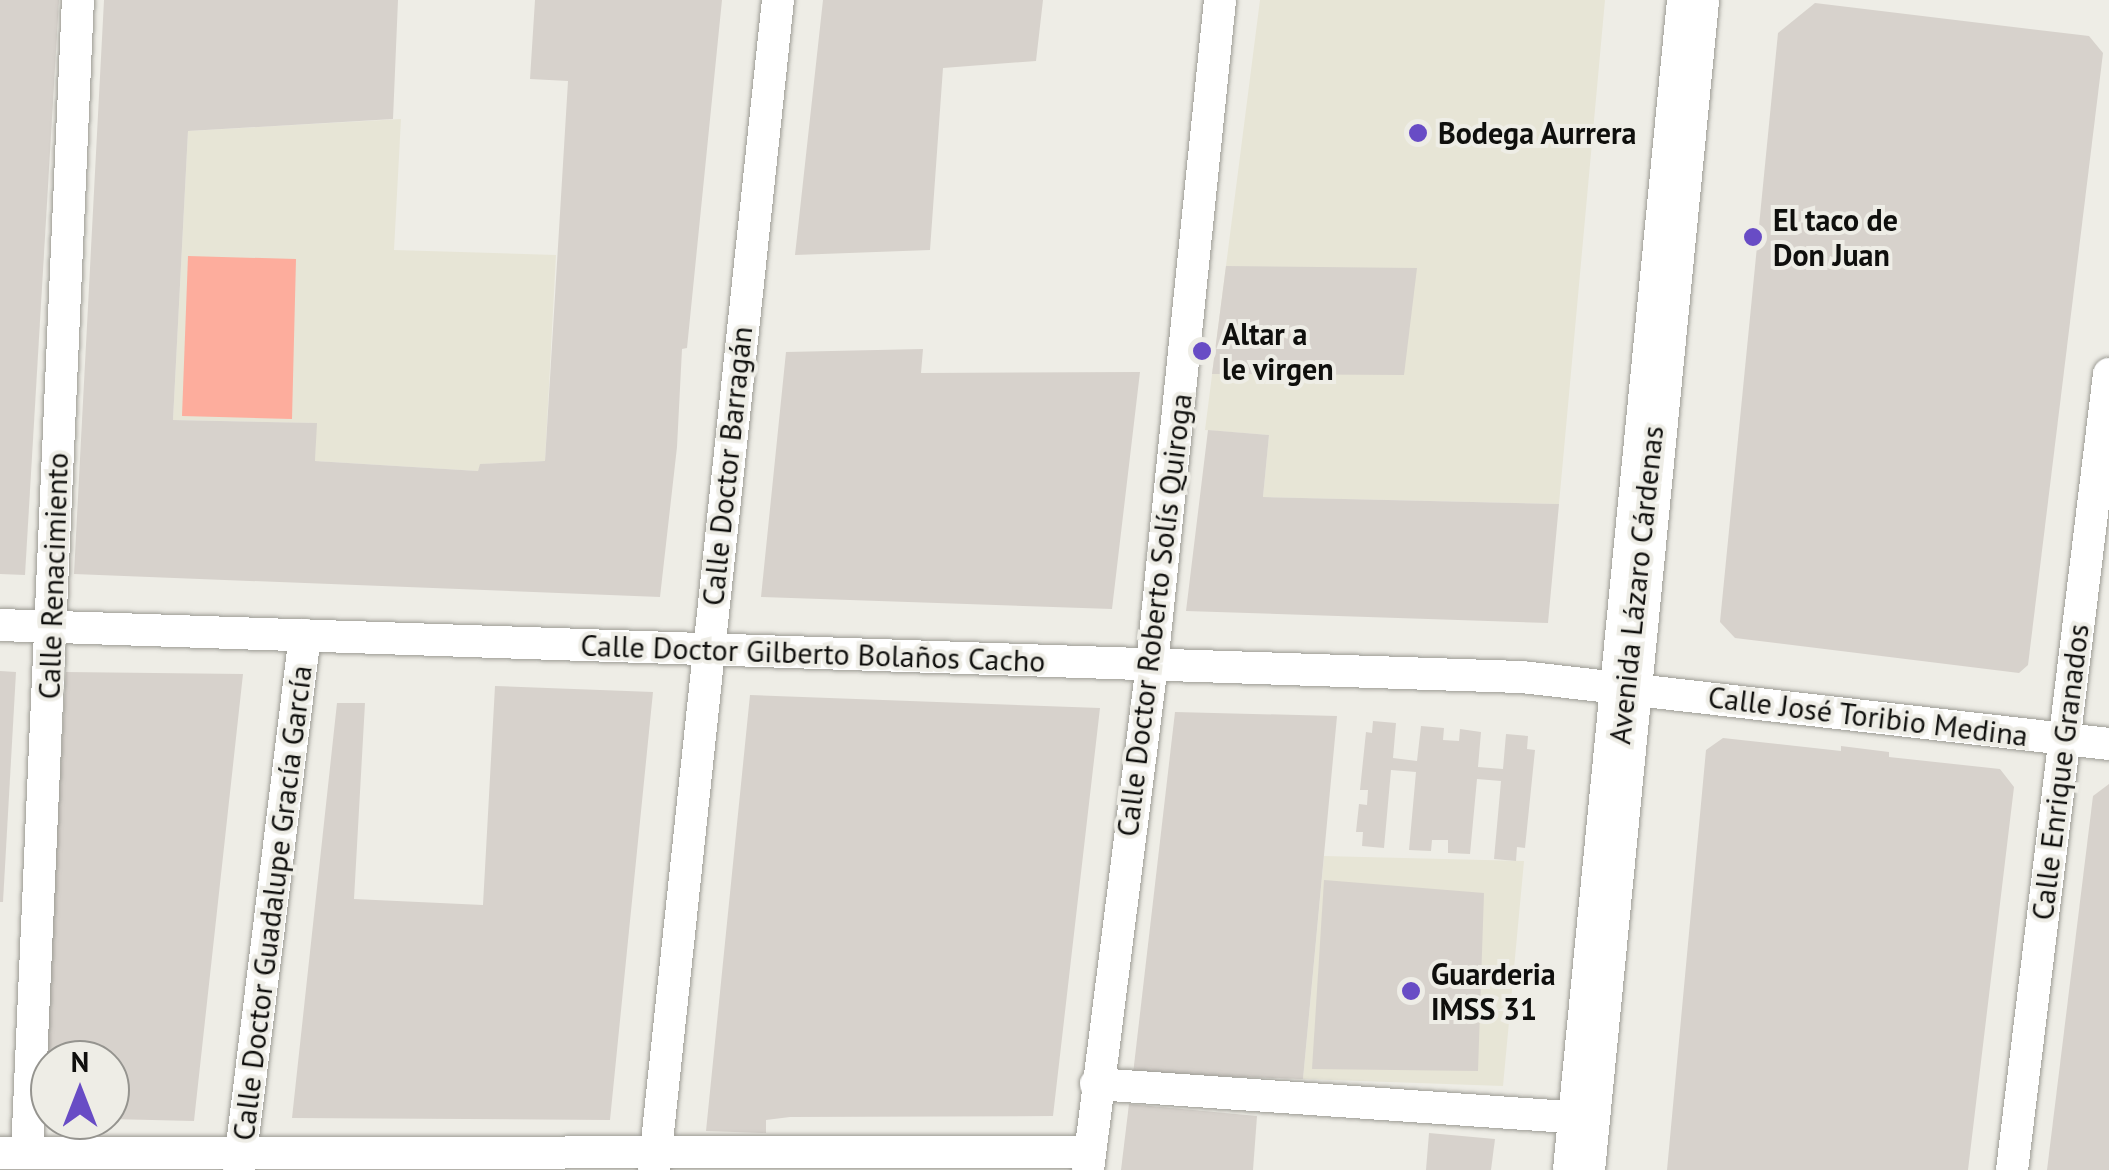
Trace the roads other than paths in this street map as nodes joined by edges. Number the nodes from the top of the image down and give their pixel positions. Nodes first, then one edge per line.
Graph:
1 (78, 0) edge
2 (778, 0) edge
3 (1220, 0) edge
4 (1693, 0) edge
5 (2109, 374) edge
6 (0, 625) edge
7 (52, 626) junction
8 (305, 635) junction
9 (708, 649) junction
10 (1152, 665) junction
11 (1626, 688) junction
12 (2063, 739) junction
13 (2109, 744) edge
14 (1096, 1084) junction
15 (1584, 1118) junction
16 (14, 1153) edge
17 (240, 1161) edge
18 (1089, 1161) edge
19 (655, 1162) edge
20 (1580, 1170) edge
21 (2012, 1170) edge

1 - 7 street, Calle Renacimiento
2 - 9 street, Calle Doctor Barragán
3 - 10 street, Calle Doctor Roberto Solís Quiroga
4 - 11 main road, Avenida Lázaro Cárdenas
5 - 12 street, Calle Enrique Granados
6 - 7 street, Calle Doctor Gilberto Bolaños Cacho
7 - 8 street, Calle Doctor Gilberto Bolaños Cacho
7 - 16 street, Calle Renacimiento
8 - 9 street, Calle Doctor Gilberto Bolaños Cacho
8 - 17 street, Calle Doctor Guadalupe Gracía García
9 - 10 street, Calle Doctor Gilberto Bolaños Cacho
9 - 19 street, Calle Doctor Barragán
10 - 11 street, Calle Doctor Gilberto Bolaños Cacho
10 - 14 street, Calle Doctor Roberto Solís Quiroga
11 - 12 street, Calle José Toribio Medina
11 - 15 main road, Avenida Lázaro Cárdenas
12 - 13 street, Calle José Toribio Medina
12 - 21 street, Calle Enrique Granados
14 - 15 street
14 - 18 street, Calle Doctor Roberto Solís Quiroga
15 - 20 main road, Avenida Lázaro Cárdenas
16 - 17 street
17 - 19 street
18 - 19 street

